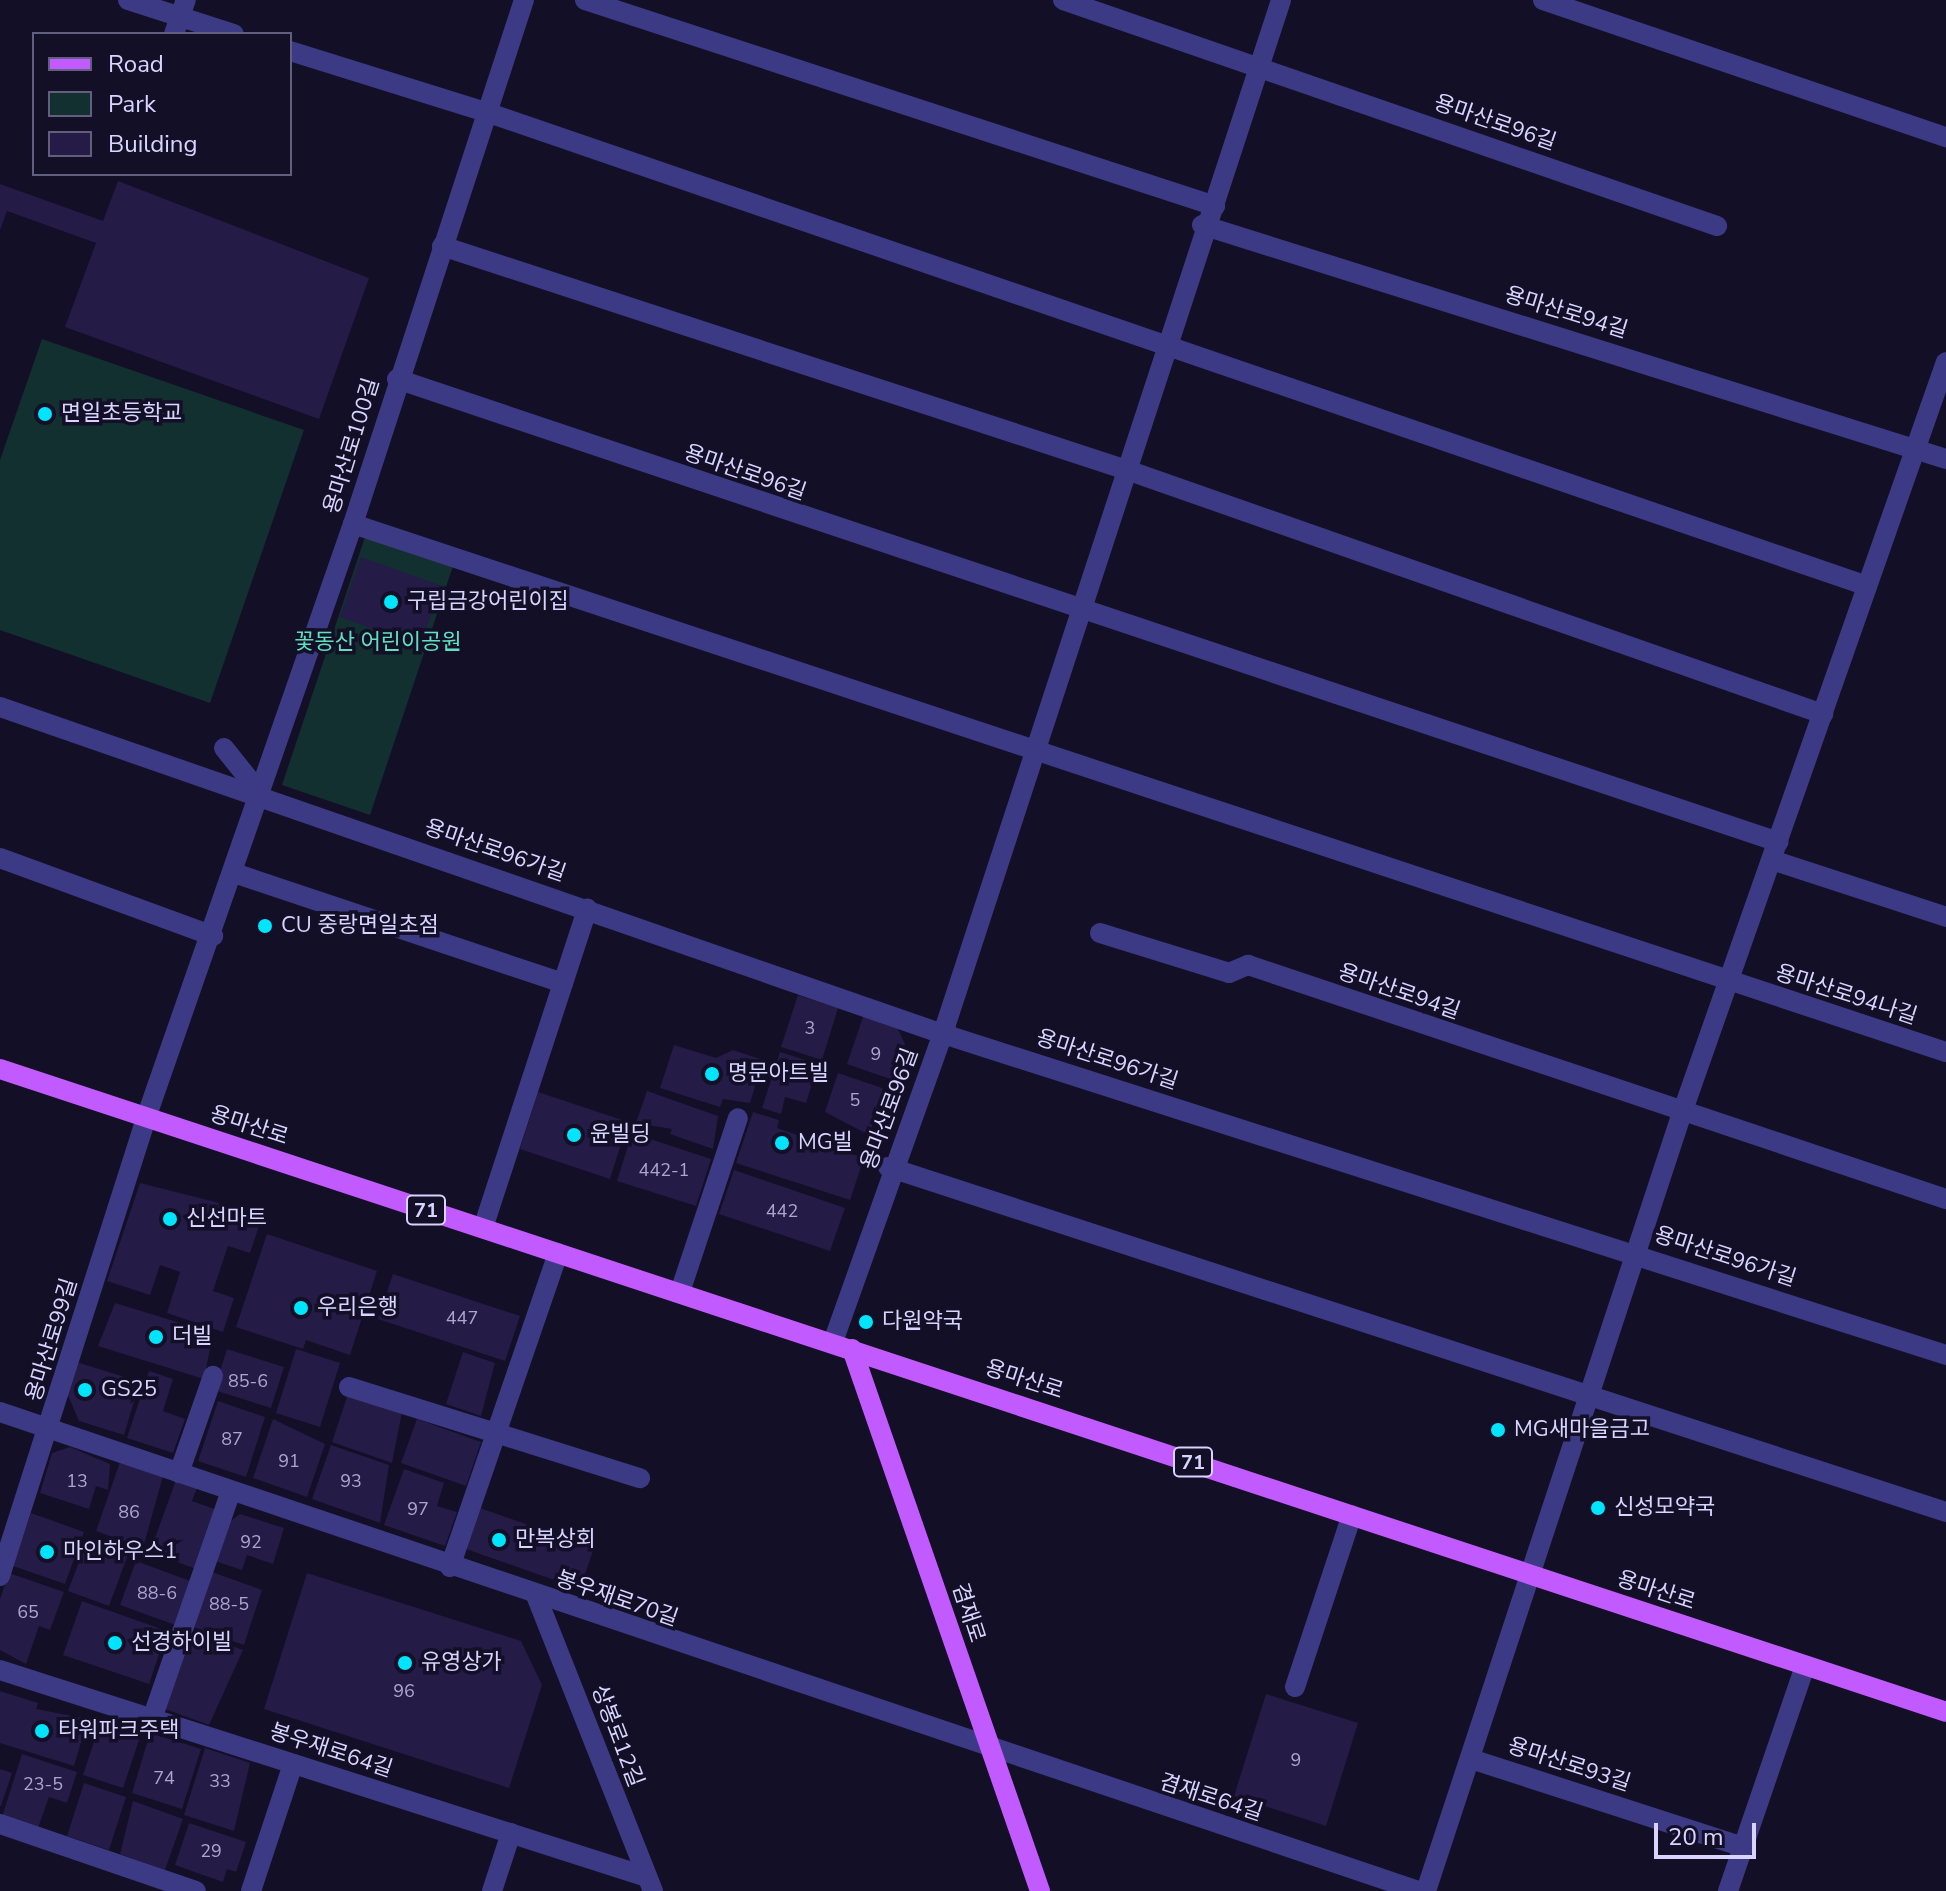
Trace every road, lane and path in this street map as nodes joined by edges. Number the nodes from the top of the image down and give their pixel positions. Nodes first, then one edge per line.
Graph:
1 (128, 0) edge
2 (524, 0) edge
3 (585, 0) edge
4 (1063, 0) edge
5 (1281, 0) edge
6 (1543, 0) edge
7 (180, 17) edge
8 (228, 32) edge
9 (292, 52) edge
10 (1258, 67) junction
11 (486, 112) junction
12 (1946, 137) edge
13 (1212, 205) junction
14 (1202, 225) junction
15 (1717, 226) dead end
16 (442, 246) junction
17 (1164, 345) junction
18 (1946, 362) edge
19 (397, 379) junction
20 (1915, 448) junction
21 (1946, 459) edge
22 (1124, 469) junction
23 (353, 524) junction
24 (1867, 586) junction
25 (1077, 613) junction
26 (0, 707) edge
27 (1823, 714) junction
28 (224, 748) dead end
29 (1030, 752) junction
30 (260, 793) junction
31 (1775, 851) junction
32 (0, 858) edge
33 (234, 873) junction
34 (587, 909) junction
35 (1946, 917) edge
36 (1100, 933) dead end
37 (213, 936) junction
38 (563, 983) junction
39 (1731, 983) junction
40 (943, 1033) junction
41 (1946, 1052) edge
42 (0, 1069) edge
43 (1681, 1116) junction
44 (146, 1118) junction
45 (738, 1118) dead end
46 (891, 1168) junction
47 (1946, 1199) edge
48 (483, 1228) junction
49 (558, 1253) junction
50 (1636, 1253) junction
51 (680, 1292) junction
52 (843, 1345) junction
53 (1946, 1355) edge
54 (213, 1376) dead end
55 (349, 1387) dead end
56 (1590, 1394) junction
57 (0, 1412) edge
58 (49, 1428) junction
59 (496, 1433) junction
60 (179, 1473) junction
61 (640, 1478) dead end
62 (231, 1491) junction
63 (1946, 1512) edge
64 (1352, 1515) junction
65 (450, 1567) junction
66 (0, 1576) edge
67 (1533, 1576) junction
68 (537, 1598) junction
69 (1805, 1666) junction
70 (0, 1670) edge
71 (1295, 1687) dead end
72 (1946, 1712) edge
73 (152, 1719) junction
74 (988, 1751) junction
75 (1471, 1759) junction
76 (293, 1764) junction
77 (0, 1824) edge
78 (511, 1833) junction
79 (1744, 1847) junction
80 (650, 1884) edge
81 (196, 1891) edge
82 (251, 1891) edge
83 (492, 1891) edge
84 (1040, 1891) edge
85 (1418, 1891) edge
86 (1426, 1891) edge
87 (1730, 1891) edge

1 - 7 street
2 - 11 street, 용마산로100길
3 - 13 street
4 - 10 street
5 - 10 street, 용마산로96길
6 - 12 street
7 - 8 street
9 - 11 street
10 - 13 street, 용마산로96길
10 - 15 street, 용마산로96길
11 - 16 street, 용마산로100길
11 - 17 street
13 - 14 street, 용마산로96길
14 - 17 street, 용마산로96길
14 - 20 street, 용마산로94길
16 - 19 street, 용마산로100길
16 - 22 street
17 - 22 street, 용마산로96길
17 - 24 street
18 - 20 street
19 - 23 street, 용마산로100길
19 - 25 street, 용마산로96길
20 - 21 street, 용마산로94길
20 - 24 street
22 - 25 street, 용마산로96길
22 - 27 street
23 - 29 street
23 - 30 street, 용마산로100길
24 - 27 street
25 - 29 street, 용마산로96길
25 - 31 street
26 - 30 street
27 - 31 street
28 - 30 street
29 - 39 street
29 - 40 street, 용마산로96길
30 - 33 street, 용마산로100길
30 - 34 street, 용마산로96가길
31 - 35 street
31 - 39 street
32 - 37 street
33 - 37 street, 용마산로100길
33 - 38 street
34 - 38 street
34 - 40 street, 용마산로96가길
36 - 43 street, 용마산로94길
37 - 44 street, 용마산로100길
38 - 48 street
39 - 41 street, 용마산로94나길
39 - 43 street
40 - 46 street, 용마산로96길
40 - 50 street, 용마산로96가길
42 - 44 main road, 용마산로 / 71
43 - 47 street, 용마산로94길
43 - 50 street
44 - 48 main road, 용마산로 / 71
44 - 58 street, 용마산로99길
45 - 51 street
46 - 52 street, 용마산로96길
46 - 56 street
48 - 49 main road, 용마산로 / 71
49 - 51 main road, 용마산로 / 71
49 - 59 street
50 - 53 street, 용마산로96가길
50 - 56 street
51 - 52 main road, 용마산로 / 71
52 - 64 main road, 용마산로 / 71
52 - 74 main road, 겸재로
54 - 60 street
55 - 59 street
56 - 63 street
56 - 67 street
57 - 58 street, 봉우재로70길
58 - 60 street, 봉우재로70길
58 - 66 street, 용마산로99길
59 - 61 street
59 - 65 street
60 - 62 street, 봉우재로70길
62 - 65 street, 봉우재로70길
62 - 73 street
64 - 67 main road, 용마산로 / 71
64 - 71 street
65 - 68 street, 봉우재로70길
67 - 69 main road, 용마산로 / 71
67 - 75 street, 용마산로93길
68 - 74 street, 봉우재로70길
68 - 80 street, 상봉로12길
69 - 72 main road, 용마산로 / 71
69 - 79 street
70 - 73 street, 봉우재로64길
73 - 76 street, 봉우재로64길
74 - 84 main road, 겸재로
74 - 85 street, 겸재로64길
75 - 79 street, 용마산로93길
75 - 86 street, 용마산로93길
76 - 78 street, 봉우재로64길
76 - 82 street
77 - 81 street
78 - 80 street, 봉우재로64길
78 - 83 street
79 - 87 street

